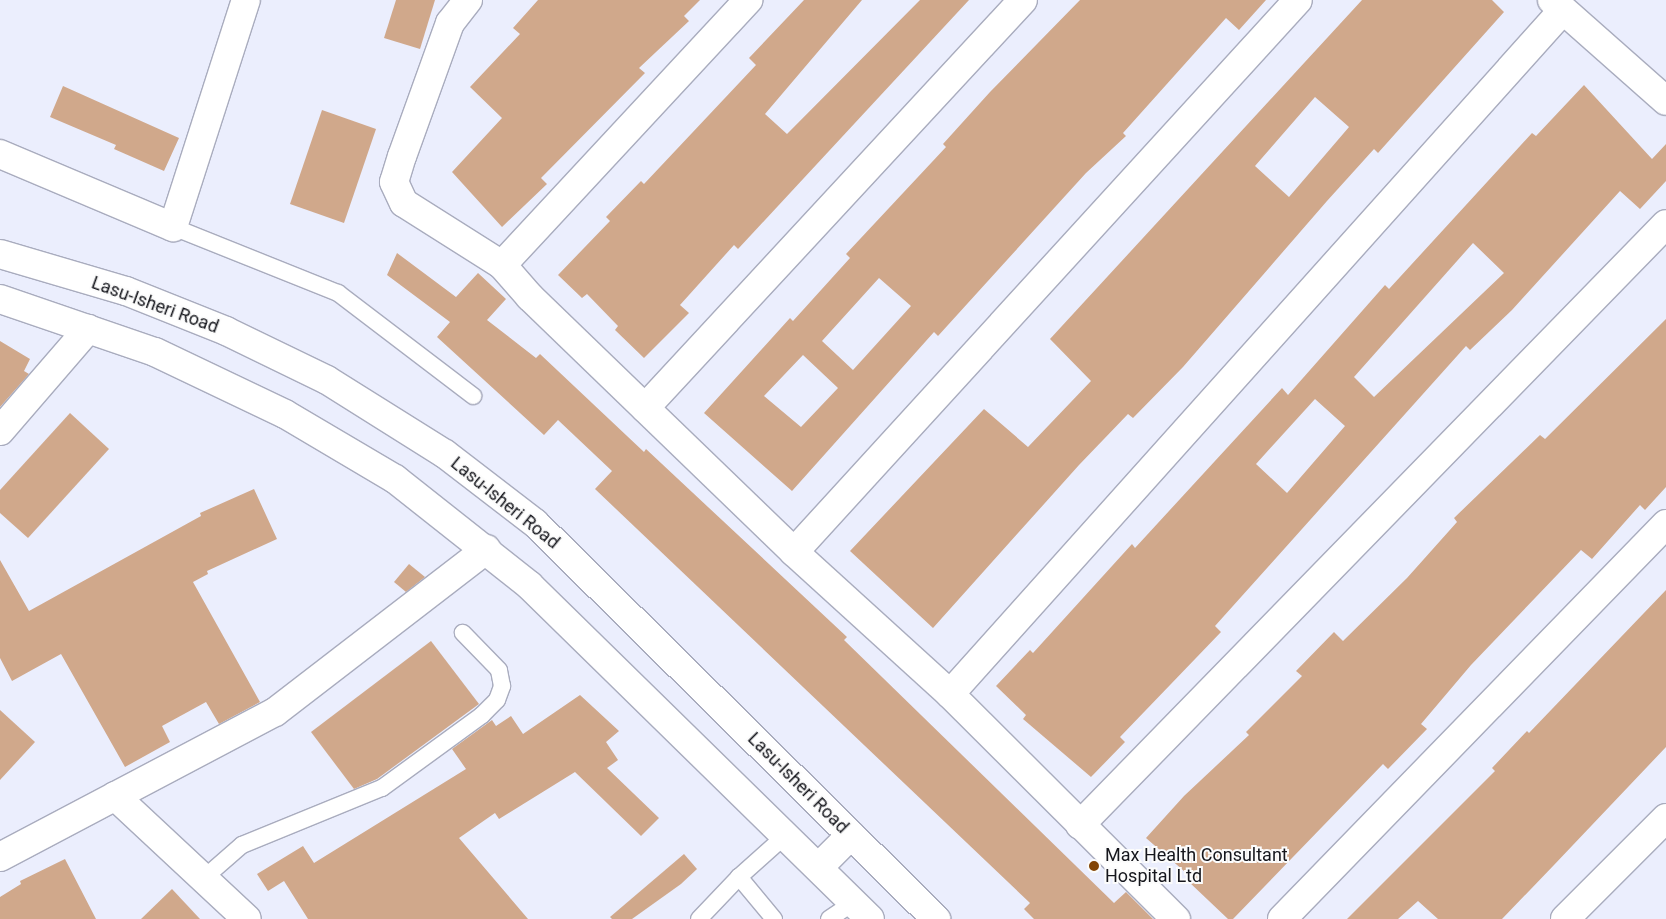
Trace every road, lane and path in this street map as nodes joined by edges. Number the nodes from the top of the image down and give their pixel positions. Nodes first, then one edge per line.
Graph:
1 (246, 0) edge
2 (468, 0) edge
3 (748, 0) edge
4 (1023, 0) edge
5 (1298, 0) edge
6 (1558, 5) edge
7 (1666, 101) edge
8 (0, 154) edge
9 (1666, 224) edge
10 (173, 226) junction
11 (0, 254) edge
12 (502, 265) junction
13 (0, 299) edge
14 (88, 329) junction
15 (474, 396) dead end
16 (645, 408) junction
17 (0, 431) edge
18 (1666, 524) edge
19 (487, 549) junction
20 (794, 552) junction
21 (463, 633) dead end
22 (950, 694) junction
23 (115, 796) junction
24 (1666, 818) edge
25 (1080, 825) junction
26 (786, 835) junction
27 (851, 835) junction
28 (0, 857) edge
29 (819, 868) junction
30 (739, 878) junction
31 (204, 879) junction
32 (862, 911) edge
33 (247, 919) edge
34 (699, 919) edge
35 (774, 919) edge
36 (829, 919) edge
37 (936, 919) edge
38 (1176, 919) edge
39 (1282, 919) edge
40 (1565, 919) edge

1 - 10 street
2 - 12 street
3 - 12 street
4 - 16 street
5 - 20 street
6 - 7 street
6 - 22 street
8 - 10 street
9 - 25 street
10 - 15 lane
11 - 27 street, Lasu-Isheri Road
12 - 16 street
13 - 14 street
14 - 17 street
14 - 19 street
16 - 20 street
18 - 39 street
19 - 23 street
19 - 26 street
20 - 22 street
21 - 31 lane
22 - 25 street
23 - 28 street
23 - 31 street
24 - 40 street
25 - 38 street
26 - 29 street
26 - 30 lane
27 - 29 street
27 - 37 street, Lasu-Isheri Road
29 - 32 street
30 - 34 lane
30 - 35 lane
31 - 33 street
32 - 36 lane

